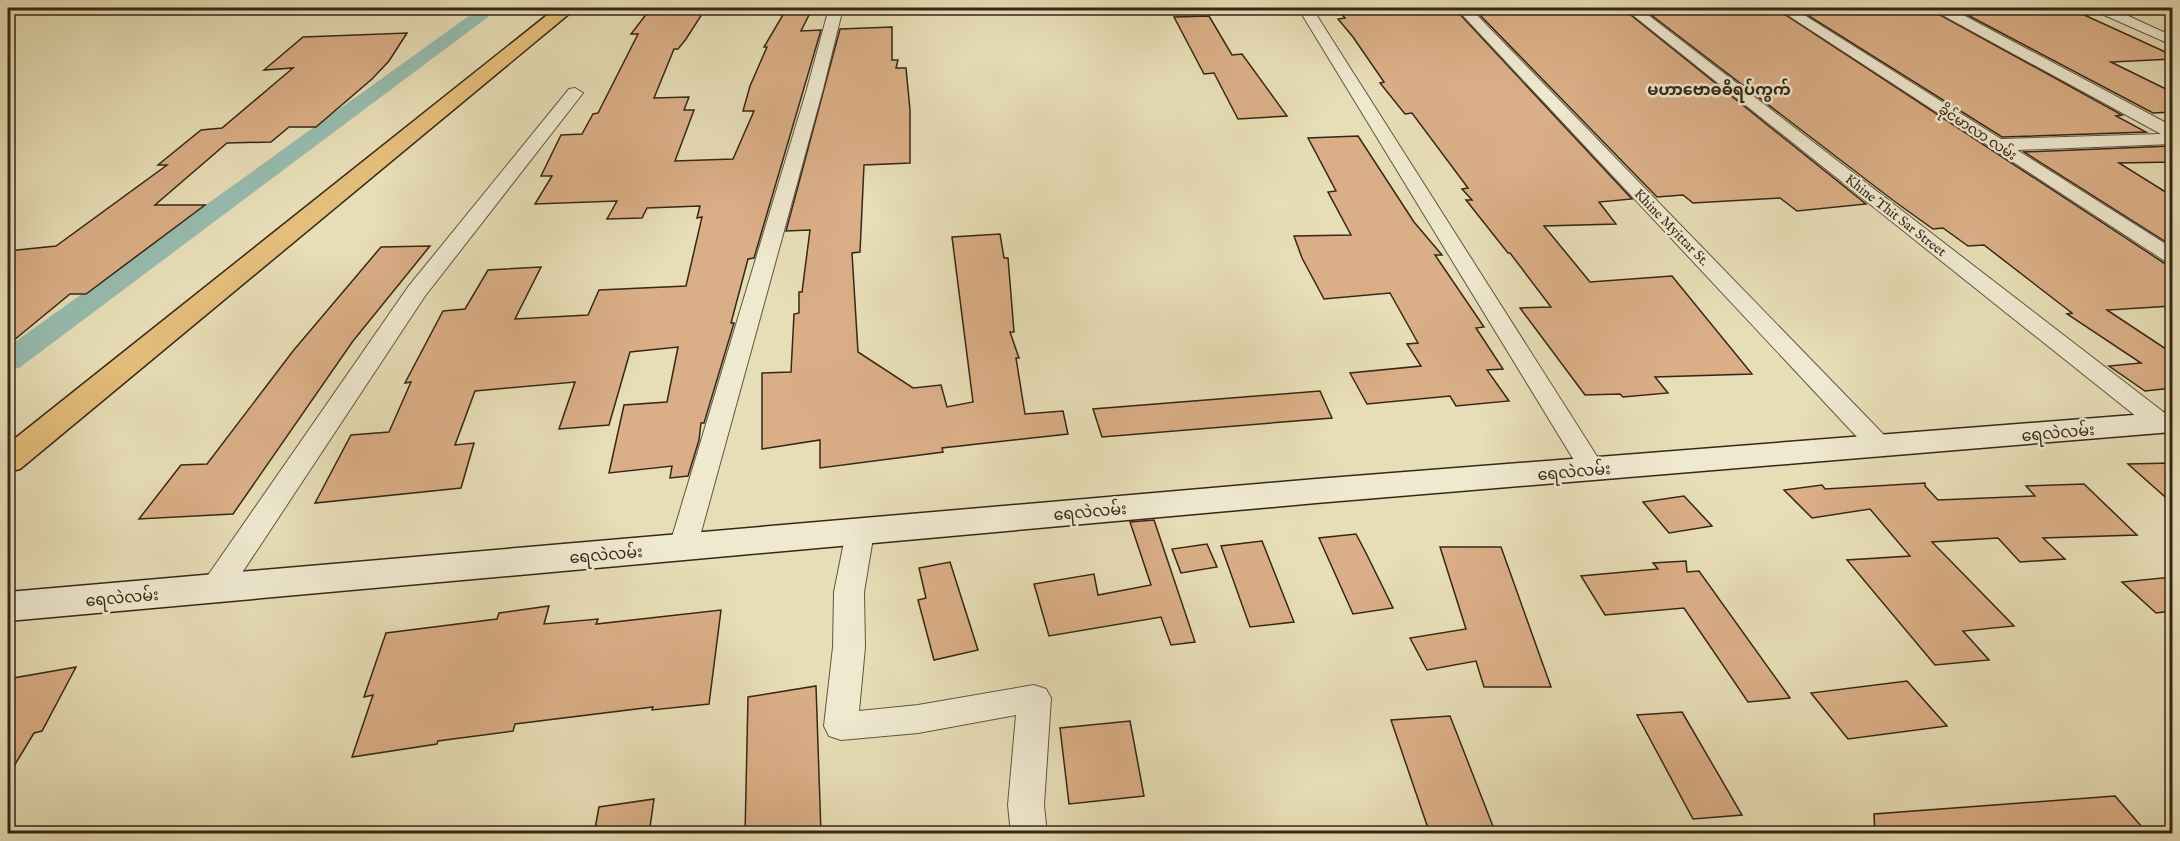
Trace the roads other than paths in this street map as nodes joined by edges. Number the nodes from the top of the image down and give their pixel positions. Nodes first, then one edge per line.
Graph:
1 (567, 8) edge
2 (836, 8) edge
3 (1305, 8) edge
4 (1462, 8) edge
5 (1631, 8) edge
6 (1784, 8) edge
7 (1940, 8) edge
8 (2100, 8) edge
9 (2172, 41) edge
10 (575, 93) dead end
11 (2172, 133) edge
12 (2172, 139) edge
13 (1998, 145) junction
14 (2172, 257) edge
15 (2167, 423) edge
16 (1880, 446) junction
17 (8, 461) edge
18 (1592, 469) junction
19 (860, 532) junction
20 (683, 547) junction
21 (215, 589) junction
22 (8, 607) edge
23 (1029, 834) edge

1 - 17 main road
2 - 20 street
3 - 18 street
4 - 16 street, Khine Myittar St.
5 - 15 street, Khine Thit Sar Street
6 - 13 street, ခိုင်မာလာ လမ်း
7 - 11 street
8 - 9 street
10 - 21 street
12 - 13 street
13 - 14 street, ခိုင်မာလာ လမ်း
15 - 16 main road, ရေလဲလမ်း
16 - 18 main road, ရေလဲလမ်း
18 - 19 main road, ရေလဲလမ်း
19 - 20 main road, ရေလဲလမ်း
19 - 23 street
20 - 21 main road, ရေလဲလမ်း
21 - 22 main road, ရေလဲလမ်း

